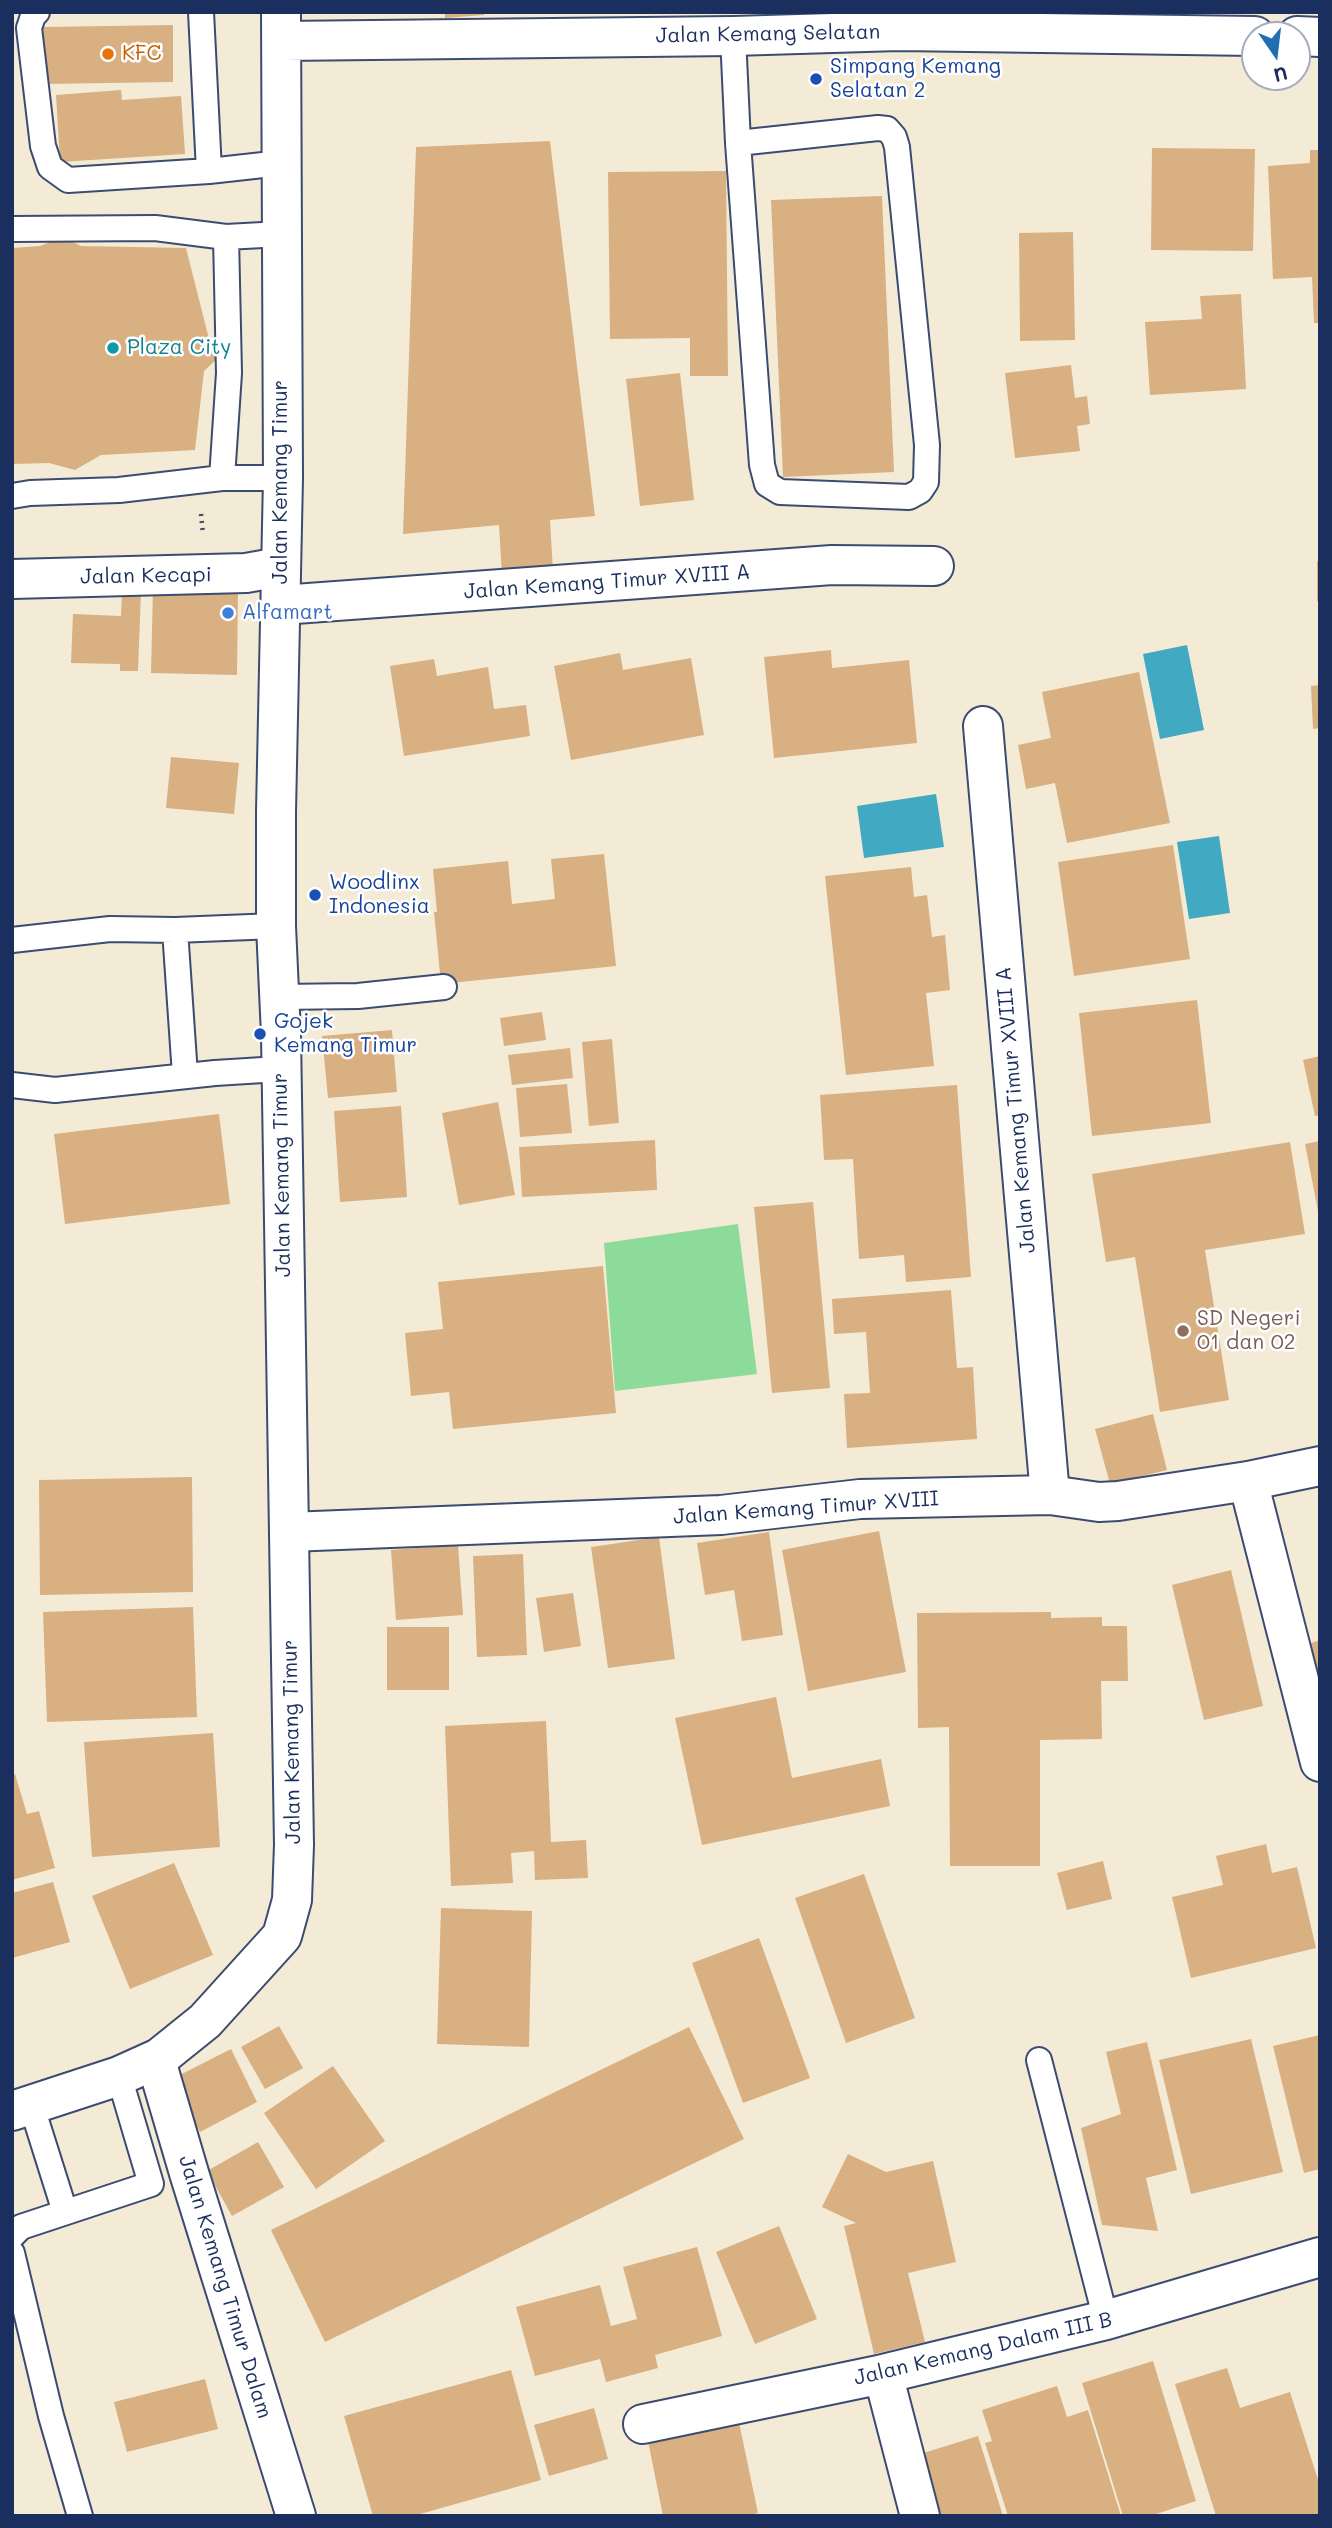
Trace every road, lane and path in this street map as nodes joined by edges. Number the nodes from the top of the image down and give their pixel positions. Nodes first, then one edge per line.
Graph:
1 (37, 12) edge
2 (201, 12) edge
3 (733, 24) edge
4 (281, 26) edge
5 (1241, 36) edge
6 (738, 143) junction
7 (281, 163) junction
8 (209, 171) junction
9 (12, 229) edge
10 (281, 234) junction
11 (226, 237) junction
12 (222, 478) junction
13 (283, 478) junction
14 (198, 482) junction
15 (12, 496) edge
16 (934, 566) dead end
17 (280, 567) junction
18 (206, 574) junction
19 (12, 579) edge
20 (281, 605) junction
21 (982, 726) dead end
22 (276, 926) junction
23 (175, 930) junction
24 (12, 940) edge
25 (444, 988) dead end
26 (279, 998) junction
27 (281, 1073) junction
28 (185, 1075) junction
29 (12, 1085) edge
30 (1320, 1466) edge
31 (1248, 1481) junction
32 (1050, 1495) junction
33 (289, 1532) junction
34 (1320, 1762) edge
35 (159, 2058) junction
36 (1039, 2060) dead end
37 (119, 2076) junction
38 (22, 2108) edge
39 (65, 2212) junction
40 (12, 2236) edge
41 (12, 2253) edge
42 (1320, 2257) edge
43 (1105, 2320) junction
44 (883, 2374) junction
45 (643, 2424) dead end
46 (80, 2516) edge
47 (296, 2516) edge
48 (920, 2516) edge

1 - 8 lane
2 - 8 lane
3 - 4 street, Jalan Kemang Selatan
3 - 5 street, Jalan Kemang Selatan
3 - 6 lane
4 - 7 street, Jalan Kemang Timur
6 - 6 lane
7 - 8 lane
7 - 10 street, Jalan Kemang Timur
9 - 11 lane
10 - 11 lane
10 - 13 street, Jalan Kemang Timur
11 - 12 lane
12 - 13 lane
12 - 14 lane
13 - 17 street, Jalan Kemang Timur
14 - 15 lane
14 - 18 path
16 - 20 street, Jalan Kemang Timur XVIII A
17 - 18 street, Jalan Kecapi
17 - 20 street, Jalan Kemang Timur
18 - 19 street, Jalan Kecapi
20 - 22 street, Jalan Kemang Timur
21 - 32 street, Jalan Kemang Timur XVIII A
22 - 23 lane
22 - 26 street, Jalan Kemang Timur
23 - 24 lane
23 - 28 lane
25 - 26 lane
26 - 27 street, Jalan Kemang Timur
27 - 28 lane
27 - 33 street, Jalan Kemang Timur
28 - 29 lane
30 - 31 street, Jalan Kemang Timur XVIII
31 - 32 street, Jalan Kemang Timur XVIII
31 - 34 street
32 - 33 street, Jalan Kemang Timur XVIII
33 - 35 street, Jalan Kemang Timur
35 - 37 street, Jalan Kemang Timur
35 - 47 street, Jalan Kemang Timur Dalam
36 - 43 lane
37 - 38 street, Jalan Kemang Timur
37 - 39 lane
38 - 39 lane
39 - 40 lane
41 - 46 lane
42 - 43 street, Jalan Kemang Dalam III B
43 - 44 street, Jalan Kemang Dalam III B
44 - 45 street, Jalan Kemang Dalam III B
44 - 48 street

